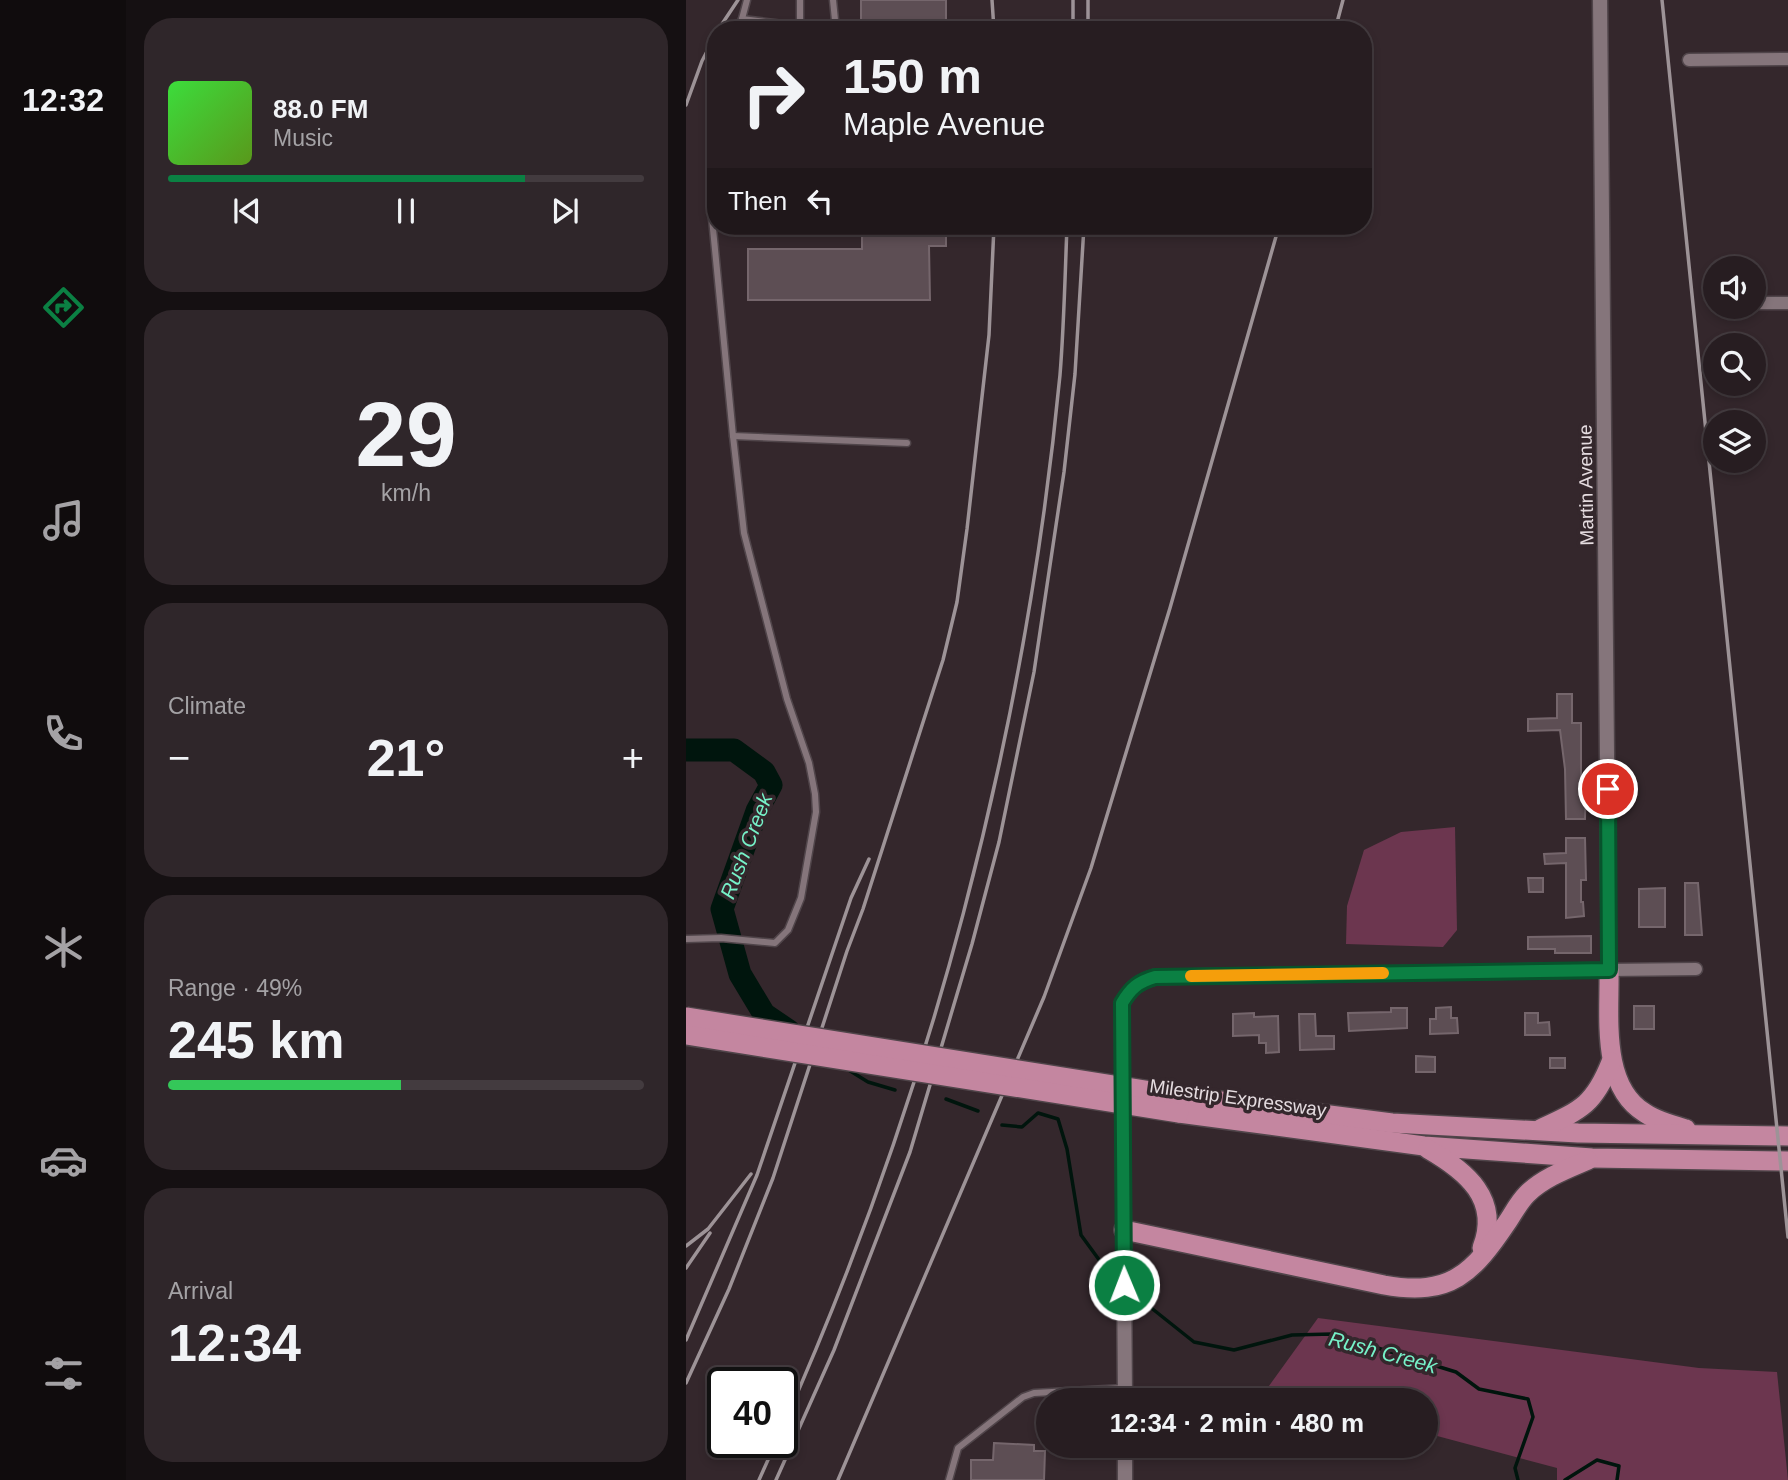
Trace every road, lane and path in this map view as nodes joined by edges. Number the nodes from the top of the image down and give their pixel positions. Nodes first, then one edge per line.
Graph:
1 (747, 0) edge
2 (800, 0) edge
3 (833, 0) edge
4 (1600, 0) edge
5 (742, 19) joint
6 (755, 21) edge
7 (799, 21) edge
8 (835, 21) edge
9 (1788, 59) edge
10 (1689, 60) dead end
11 (717, 235) edge
12 (1766, 303) edge
13 (1788, 303) edge
14 (733, 436) junction
15 (907, 443) dead end
16 (686, 939) edge
17 (1696, 969) dead end
18 (1609, 970) junction
19 (686, 1017) edge
20 (686, 1035) edge
21 (1611, 1062) junction
22 (1181, 1105) junction
23 (1536, 1130) junction
24 (1715, 1136) junction
25 (1788, 1136) edge
26 (1424, 1146) junction
27 (1592, 1158) junction
28 (1788, 1161) edge
29 (1124, 1230) junction
30 (1476, 1265) junction
31 (1125, 1388) edge
32 (1036, 1393) edge
33 (1125, 1458) edge
34 (949, 1480) edge
35 (1125, 1480) edge

1 - 5 lane
2 - 7 lane
3 - 8 lane
4 - 18 street, Martin Avenue
5 - 6 lane
9 - 10 street
11 - 14 lane
12 - 13 street
14 - 15 lane
14 - 16 lane
17 - 18 street
18 - 21 highway
18 - 29 street
19 - 22 highway, Milestrip Expressway, bridge
20 - 22 highway, Milestrip Expressway, bridge
21 - 23 highway
21 - 24 highway
22 - 23 highway, Milestrip Expressway
22 - 26 highway, Milestrip Expressway
23 - 24 highway, Milestrip Expressway
24 - 25 highway, Milestrip Expressway
26 - 27 highway, Milestrip Expressway
26 - 30 highway
27 - 28 highway, Milestrip Expressway
27 - 30 highway
29 - 30 highway
29 - 31 street
32 - 34 lane
33 - 35 street

